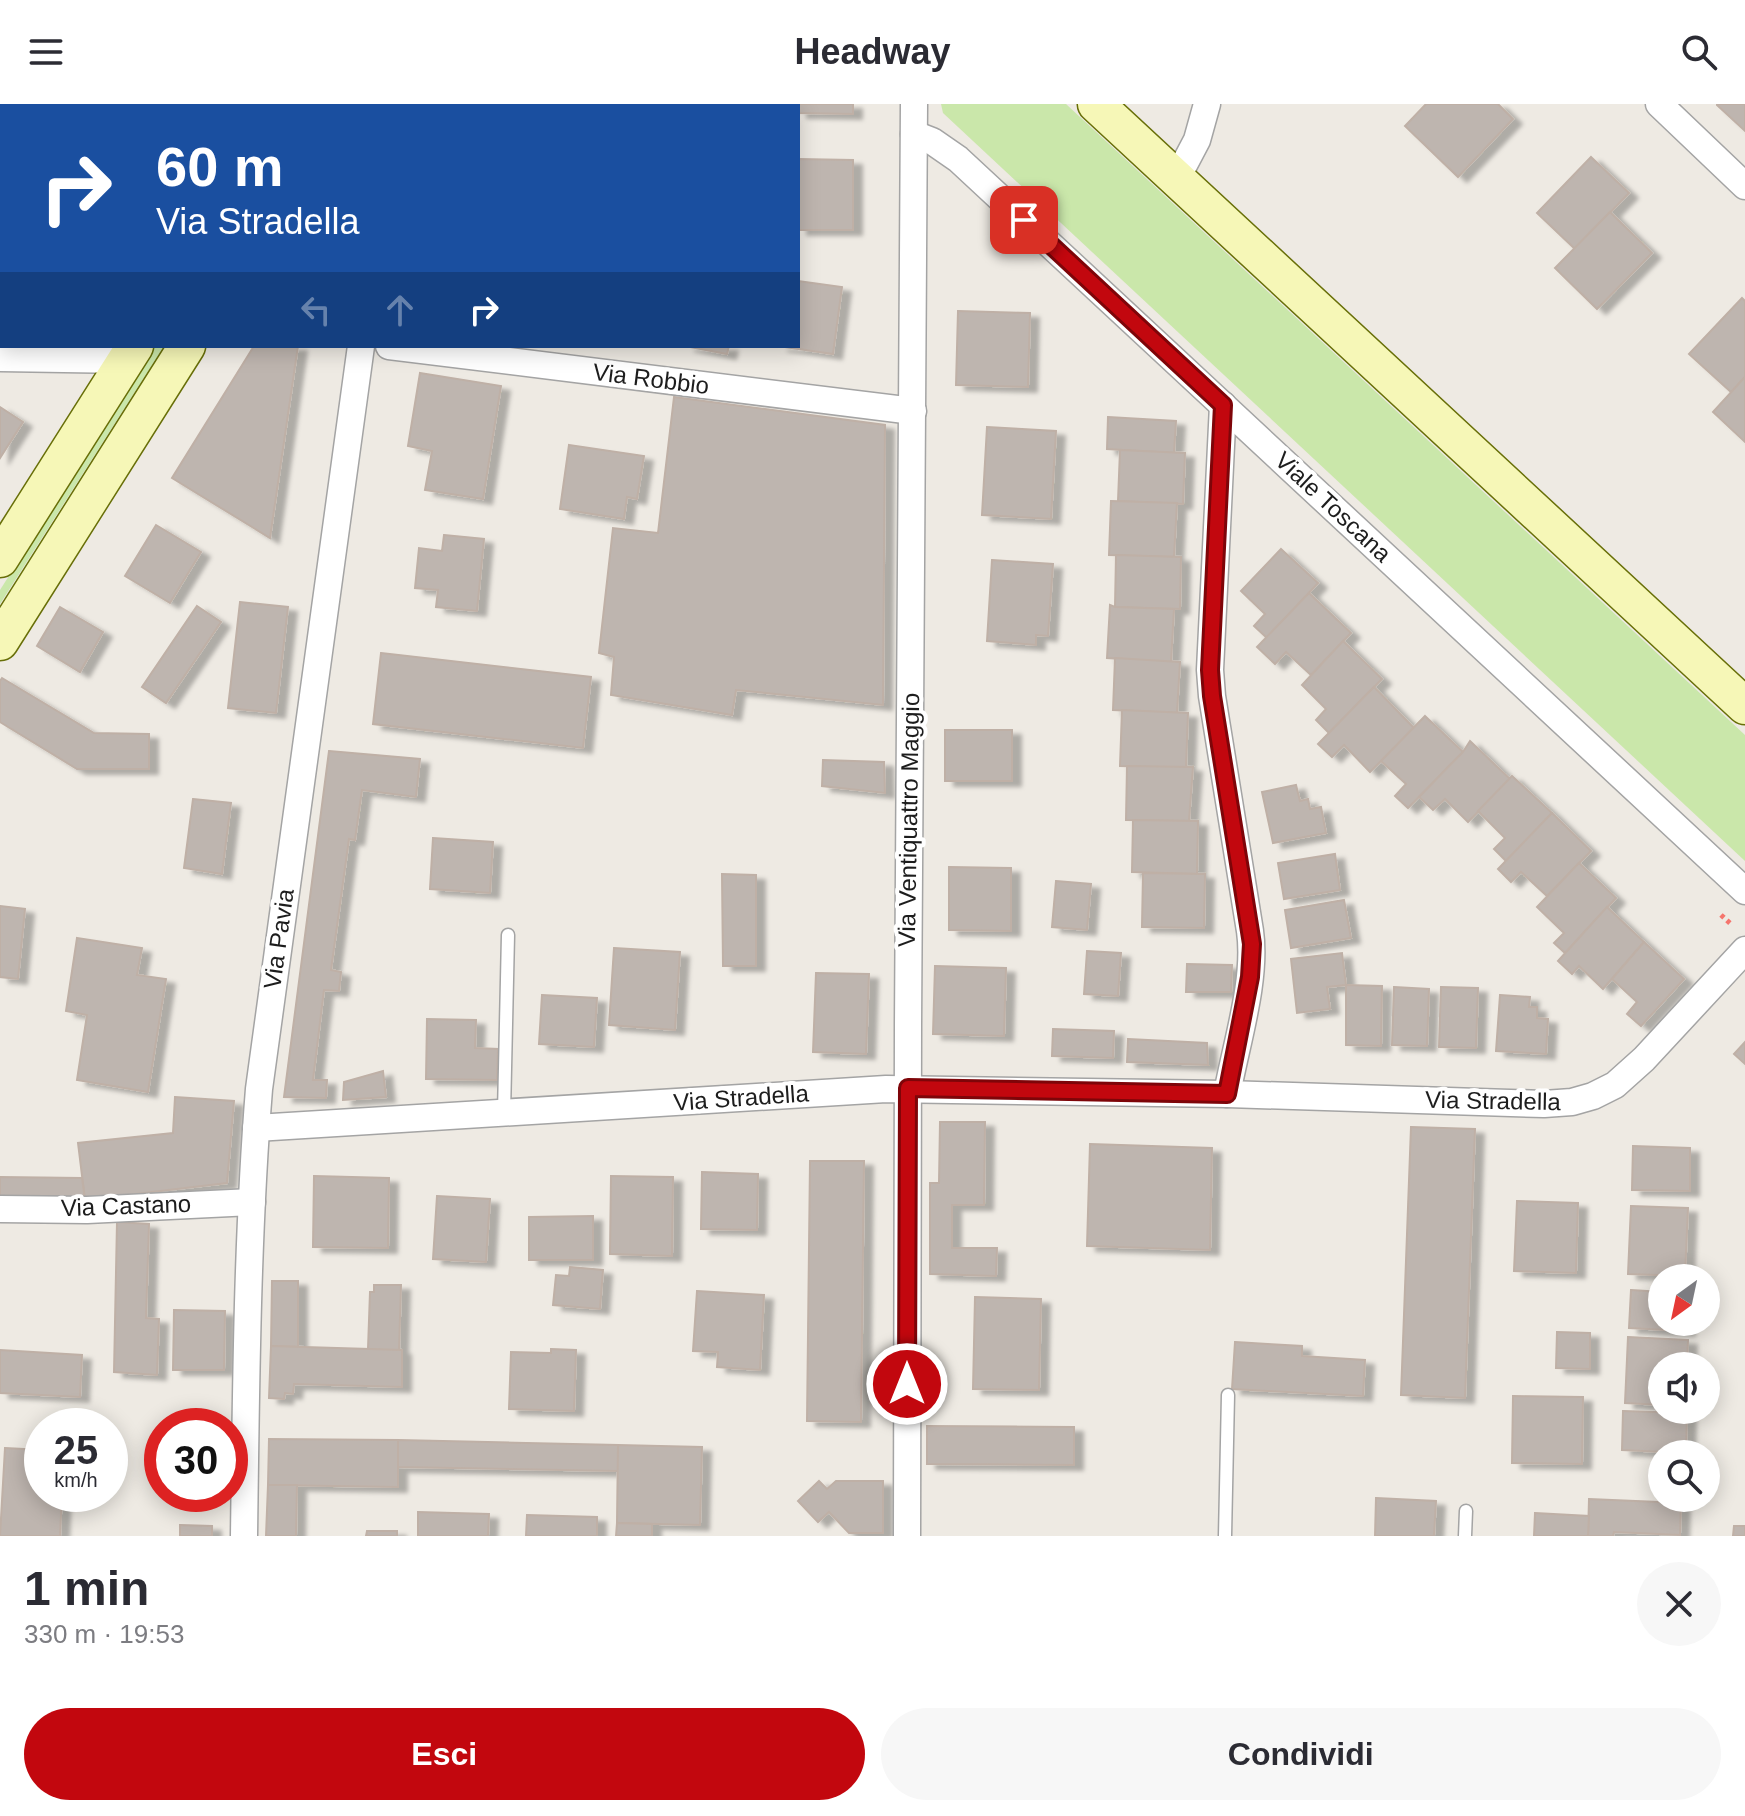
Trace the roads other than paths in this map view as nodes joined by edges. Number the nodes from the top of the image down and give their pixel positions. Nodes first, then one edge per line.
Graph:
1 (914, 104) edge
2 (1096, 104) edge
3 (1207, 104) edge
4 (1659, 104) edge
5 (914, 134) junction
6 (1177, 178) junction
7 (1745, 186) edge
8 (186, 348) edge
9 (361, 348) edge
10 (405, 348) edge
11 (131, 353) edge
12 (0, 358) edge
13 (1223, 405) junction
14 (913, 411) junction
15 (0, 559) edge
16 (0, 642) edge
17 (1745, 706) edge
18 (1745, 891) edge
19 (508, 935) dead end
20 (1745, 950) edge
21 (908, 1088) junction
22 (1227, 1094) junction
23 (504, 1113) junction
24 (256, 1128) junction
25 (252, 1202) junction
26 (0, 1209) edge
27 (1228, 1395) dead end
28 (1466, 1511) dead end
29 (244, 1536) edge
30 (907, 1536) edge
31 (1225, 1536) edge
32 (1465, 1536) edge

1 - 5 street, Via Ventiquattro Maggio
2 - 6 street
3 - 6 street
4 - 7 street
5 - 13 street, Viale Toscana
5 - 14 street, Via Ventiquattro Maggio
6 - 17 street
8 - 16 street
9 - 24 street, Via Pavia
10 - 14 street, Via Robbio
11 - 12 street
11 - 15 street
13 - 18 street, Viale Toscana
13 - 22 street
14 - 21 street, Via Ventiquattro Maggio
19 - 23 lane
20 - 22 street, Via Stradella
21 - 22 street, Via Stradella
21 - 23 street, Via Stradella
21 - 30 street, Via Ventiquattro Maggio
23 - 24 street, Via Stradella
24 - 25 street, Via Pavia
25 - 26 street, Via Castano
25 - 29 street, Via Pavia
27 - 31 lane
28 - 32 lane

